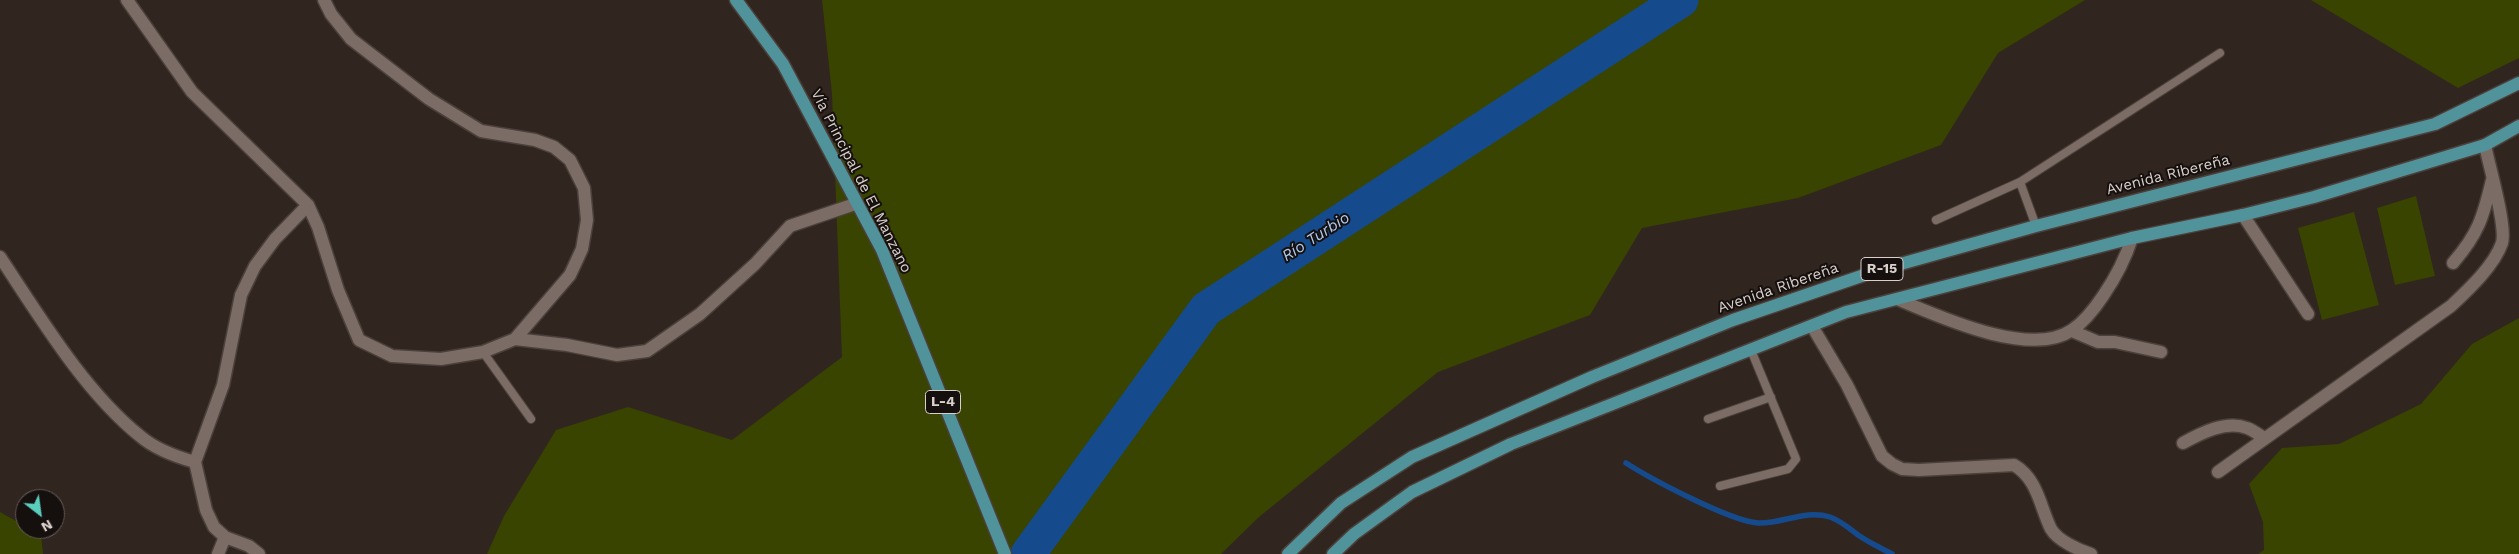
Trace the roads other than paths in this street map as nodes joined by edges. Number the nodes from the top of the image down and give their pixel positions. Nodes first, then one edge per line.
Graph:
1 (127, 0) edge
2 (324, 0) edge
3 (736, 0) edge
4 (2220, 53) dead end
5 (2519, 83) edge
6 (2519, 126) edge
7 (2485, 145) junction
8 (2492, 180) junction
9 (2020, 182) junction
10 (855, 204) junction
11 (308, 205) junction
12 (2243, 215) junction
13 (1936, 220) dead end
14 (2036, 226) junction
15 (2132, 238) junction
16 (0, 257) edge
17 (2453, 264) dead end
18 (1897, 299) junction
19 (2308, 314) dead end
20 (1812, 326) junction
21 (2072, 331) junction
22 (515, 339) junction
23 (1751, 350) junction
24 (483, 352) junction
25 (2161, 352) dead end
26 (1771, 397) junction
27 (531, 419) dead end
28 (1708, 419) dead end
29 (2264, 438) junction
30 (2183, 443) dead end
31 (195, 462) junction
32 (2218, 472) dead end
33 (1720, 486) dead end
34 (225, 537) junction
35 (218, 554) edge
36 (259, 554) edge
37 (1005, 554) edge
38 (1288, 554) edge
39 (1332, 554) edge
40 (2091, 554) edge

1 - 11 street
2 - 22 street
3 - 10 main road, Vía Principal de El Manzano / L-4
4 - 9 lane
5 - 14 main road, Avenida Ribereña / R-15
6 - 7 main road, R-15
7 - 8 street
7 - 12 main road, R-15
8 - 17 street
8 - 29 street
9 - 13 lane
9 - 14 lane
10 - 22 street
10 - 37 main road, Vía Principal de El Manzano / L-4
11 - 24 street
11 - 31 street
12 - 15 main road, R-15
12 - 19 street
14 - 38 main road, Avenida Ribereña / R-15
15 - 18 main road, R-15
15 - 21 street
16 - 31 street
18 - 20 main road, R-15
18 - 21 street
20 - 23 main road, R-15
20 - 40 street
21 - 25 street
22 - 24 street
23 - 26 lane
23 - 39 main road, R-15
24 - 27 lane
26 - 28 lane
26 - 33 lane
29 - 30 street
29 - 32 street
31 - 34 street
34 - 35 street
34 - 36 street

